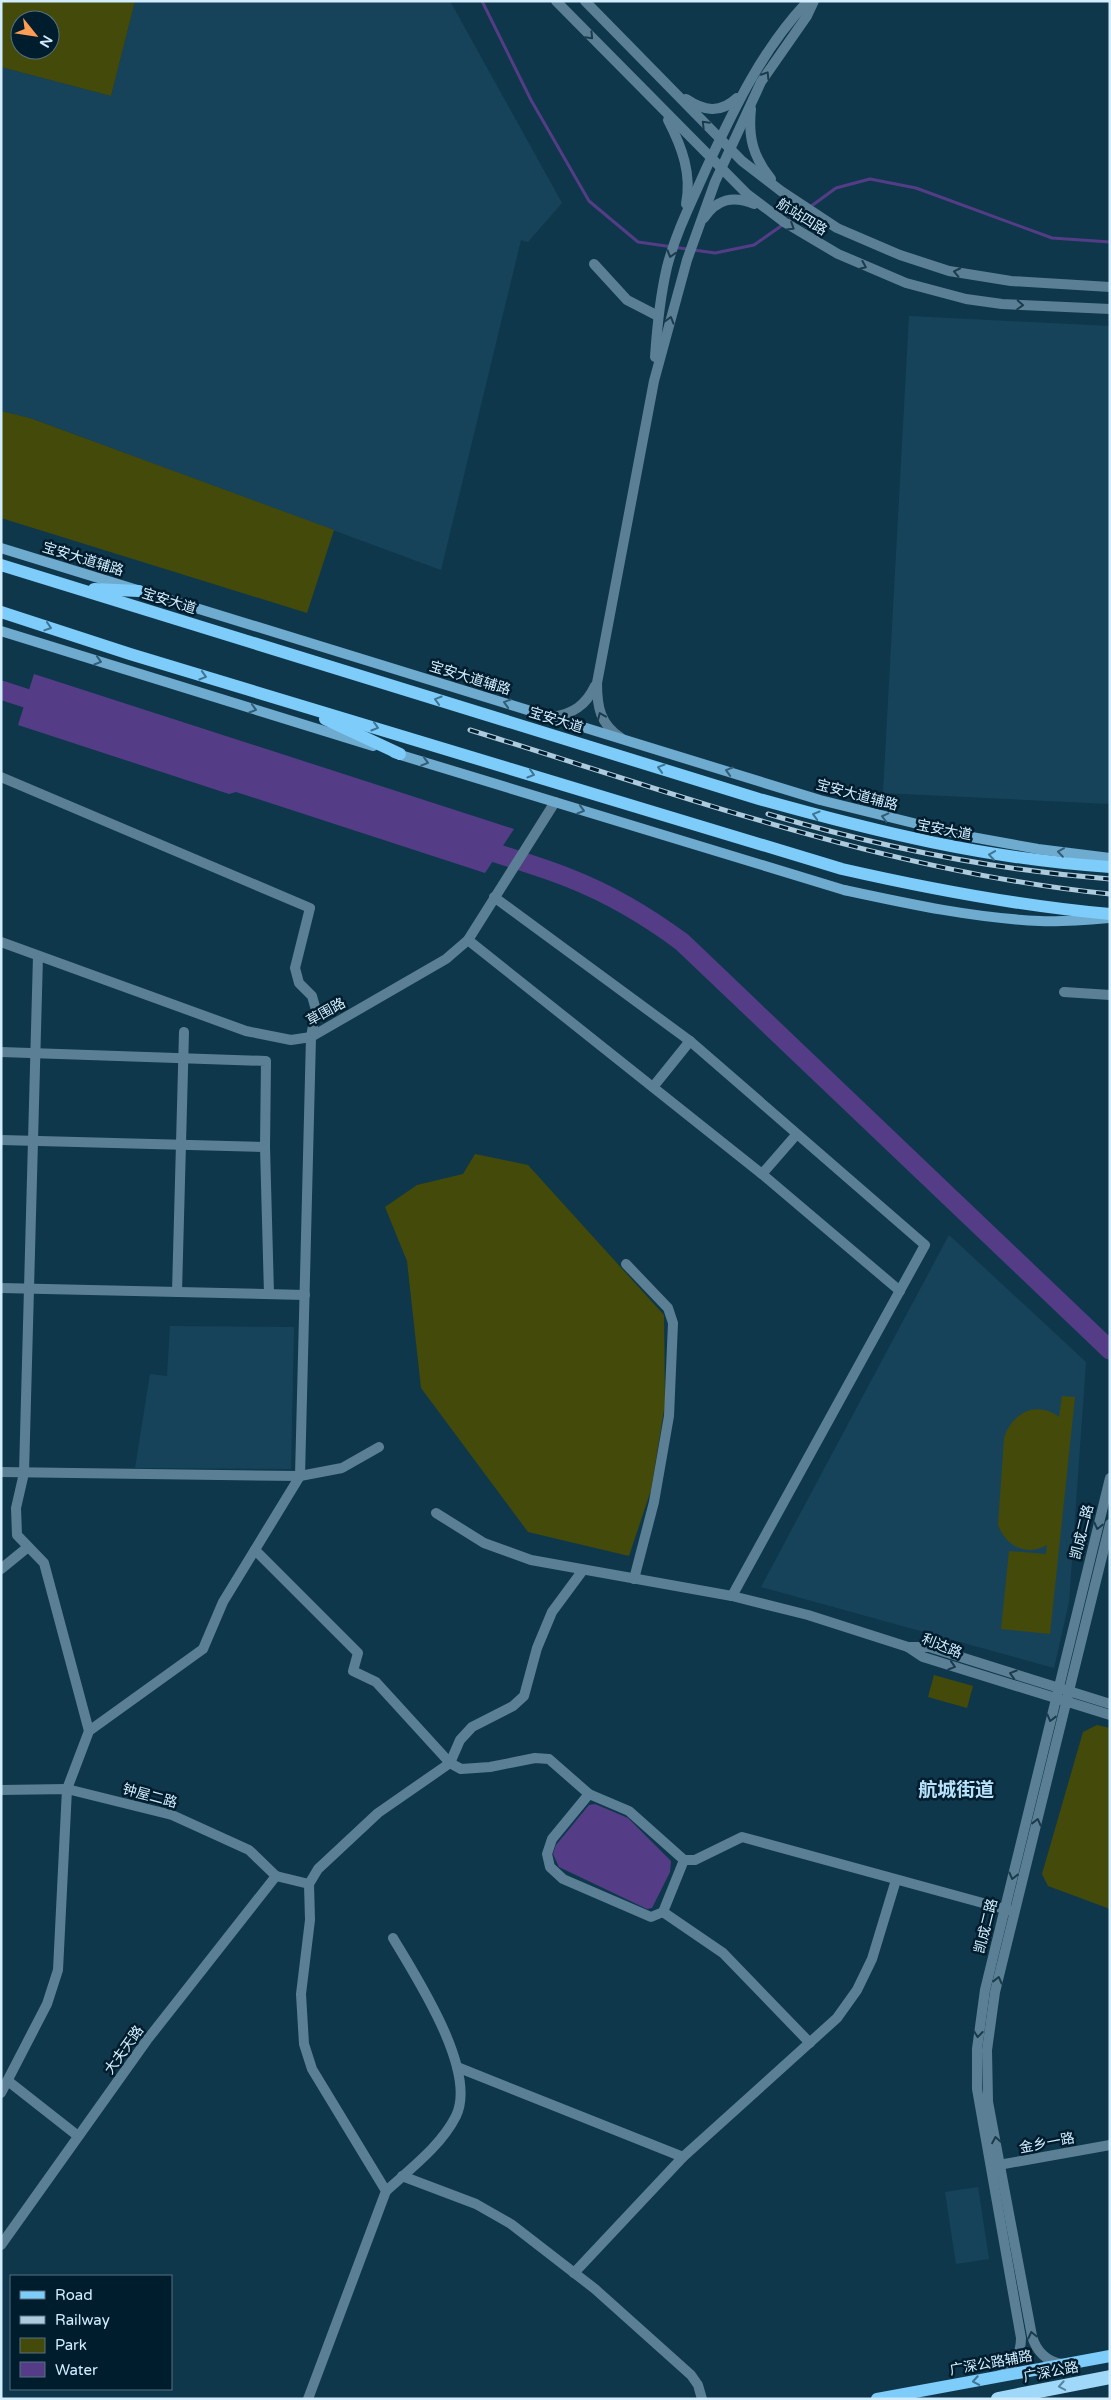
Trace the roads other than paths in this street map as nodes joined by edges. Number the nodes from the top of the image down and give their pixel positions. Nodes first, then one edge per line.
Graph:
1 (556, 1) edge
2 (585, 1) edge
3 (808, 1) edge
4 (814, 1) edge
5 (669, 87) junction
6 (743, 92) junction
7 (752, 100) junction
8 (663, 111) junction
9 (720, 139) junction
10 (730, 149) junction
11 (710, 159) junction
12 (721, 170) junction
13 (781, 191) junction
14 (763, 208) junction
15 (683, 220) junction
16 (696, 231) junction
17 (594, 264) dead end
18 (1110, 287) edge
19 (1110, 308) edge
20 (658, 316) junction
21 (654, 381) junction
22 (1, 548) edge
23 (1, 565) edge
24 (77, 588) junction
25 (139, 590) junction
26 (1, 612) edge
27 (1, 631) edge
28 (597, 683) junction
29 (287, 701) junction
30 (552, 717) junction
31 (623, 739) junction
32 (400, 754) junction
33 (1, 777) edge
34 (555, 802) junction
35 (1110, 858) edge
36 (1110, 867) edge
37 (494, 897) junction
38 (1110, 916) edge
39 (468, 940) junction
40 (1, 942) edge
41 (38, 956) junction
42 (1064, 992) dead end
43 (1110, 994) edge
44 (184, 1032) dead end
45 (311, 1037) junction
46 (690, 1041) junction
47 (1, 1052) edge
48 (36, 1054) junction
49 (183, 1059) junction
50 (653, 1087) junction
51 (796, 1135) junction
52 (1, 1140) edge
53 (33, 1141) junction
54 (182, 1145) junction
55 (265, 1147) junction
56 (762, 1174) junction
57 (626, 1264) dead end
58 (1, 1288) edge
59 (29, 1289) junction
60 (900, 1291) junction
61 (177, 1292) junction
62 (269, 1294) junction
63 (305, 1295) junction
64 (379, 1447) dead end
65 (1, 1472) edge
66 (24, 1473) junction
67 (300, 1476) junction
68 (1110, 1478) edge
69 (436, 1513) dead end
70 (1110, 1524) edge
71 (28, 1547) junction
72 (255, 1550) junction
73 (1, 1570) edge
74 (583, 1570) junction
75 (634, 1579) junction
76 (732, 1596) junction
77 (908, 1647) junction
78 (1064, 1689) junction
79 (1061, 1700) junction
80 (1110, 1704) edge
81 (1110, 1716) edge
82 (89, 1731) junction
83 (450, 1763) junction
84 (67, 1789) junction
85 (1, 1790) edge
86 (589, 1794) junction
87 (684, 1860) junction
88 (276, 1876) junction
89 (896, 1880) junction
90 (309, 1884) junction
91 (1010, 1911) junction
92 (663, 1912) junction
93 (393, 1938) dead end
94 (810, 2043) junction
95 (457, 2067) junction
96 (8, 2082) junction
97 (1, 2093) edge
98 (78, 2136) junction
99 (1110, 2145) edge
100 (683, 2158) junction
101 (995, 2166) junction
102 (402, 2176) junction
103 (386, 2191) junction
104 (1, 2245) edge
105 (574, 2273) junction
106 (1110, 2356) edge
107 (1065, 2364) junction
108 (997, 2377) junction
109 (1110, 2377) edge
110 (308, 2399) edge
111 (702, 2399) edge
112 (877, 2399) edge
113 (998, 2399) edge

1 -> 8 street, 航站四路
2 - 5 street, 航站四路
3 - 6 street
7 -> 4 street
5 - 6 street
9 -> 5 street, 航站四路
6 - 9 street
7 - 10 street
7 - 13 street
8 - 11 street, 航站四路
8 - 15 street
9 - 10 street, 航站四路
9 - 11 street
10 - 12 street
10 - 13 street, 航站四路
11 - 12 street, 航站四路
11 - 15 street
12 - 14 street, 航站四路
12 - 16 street
18 -> 13 street, 航站四路
14 - 16 street
14 -> 19 street, 航站四路
15 -> 20 street
21 -> 16 street
17 - 20 street
20 - 21 street
21 - 28 street
22 - 25 main road, 宝安大道辅路
23 - 24 main road, 宝安大道
24 - 25 main road
36 -> 24 main road, 宝安大道
30 -> 25 main road, 宝安大道辅路
26 -> 29 main road
27 -> 32 main road
28 - 30 street
31 -> 28 street
29 - 32 main road
29 -> 38 main road
30 - 31 main road, 宝安大道辅路
35 -> 31 main road, 宝安大道辅路
32 -> 34 main road
33 - 45 street
34 - 37 street, 草围路
34 -> 38 main road
37 - 39 street, 草围路
37 - 46 street
39 - 45 street, 草围路
39 - 50 street
40 - 41 street, 草围路
41 - 45 street, 草围路
41 - 48 street
42 - 43 street
44 - 49 street
45 - 63 street
46 - 50 street
46 - 51 street
47 - 48 street
48 - 49 street
48 - 53 street
49 - 54 street
49 - 55 street
50 - 56 street
51 - 56 street
51 - 60 street
52 - 53 street
53 - 54 street
53 - 59 street
54 - 55 street
54 - 61 street
55 - 62 street
56 - 60 street
57 - 75 street
58 - 59 street
59 - 61 street
59 - 66 street
60 - 76 street
61 - 62 street
62 - 63 street
63 - 67 street
64 - 67 street
65 - 66 street
66 - 67 street
66 - 71 street
67 - 72 street
68 -> 78 street, 凯成二路
69 - 74 street
70 - 78 street, 凯成二路
71 - 73 street
71 - 82 street
72 - 82 street
72 - 83 street
74 - 75 street
74 - 83 street
75 - 76 street
76 - 77 street
78 -> 77 street, 利达路
77 -> 79 street, 利达路
78 - 79 street, 凯成二路
78 - 80 street, 利达路
79 - 81 street, 利达路
79 - 91 street, 凯成二路
82 - 84 street
83 - 86 street
83 - 90 street
84 - 85 street, 钟屋二路
84 - 88 street, 钟屋二路
84 - 96 street
86 - 87 street
86 - 92 street
87 - 89 street
87 - 92 street
88 - 90 street
88 - 98 street, 大夫天路
89 - 91 street
89 - 94 street
90 - 103 street
91 - 101 street, 凯成二路
92 - 94 street
93 - 95 street
94 - 100 street
95 - 100 street
95 - 102 street
96 - 97 street
96 - 98 street
98 - 104 street, 大夫天路
99 - 101 street, 金乡一路
100 - 105 street
107 -> 101 street, 凯成二路
101 - 108 street, 凯成二路
102 - 103 street
102 - 105 street
103 - 110 street
105 - 111 street
106 - 107 main road, 广深公路辅路
107 - 108 main road, 广深公路辅路
108 -> 112 main road, 广深公路辅路
109 -> 113 highway, 广深公路

